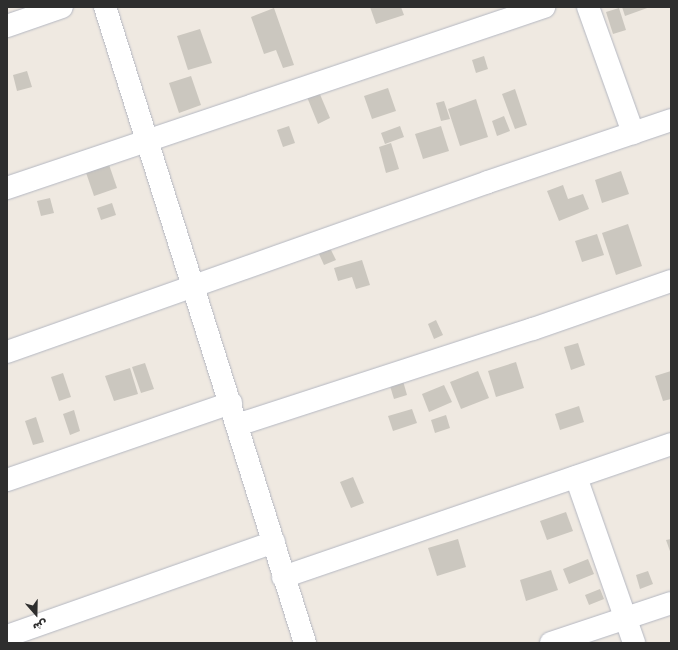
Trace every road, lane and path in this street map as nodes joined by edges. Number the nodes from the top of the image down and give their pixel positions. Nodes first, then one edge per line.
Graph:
1 (62, 7) edge
2 (105, 7) edge
3 (544, 7) edge
4 (588, 7) edge
5 (7, 26) edge
6 (671, 120) edge
7 (633, 132) junction
8 (147, 141) junction
9 (7, 188) edge
10 (671, 281) edge
11 (193, 286) junction
12 (7, 352) edge
13 (231, 403) junction
14 (237, 425) junction
15 (671, 444) edge
16 (576, 477) junction
17 (7, 480) edge
18 (274, 542) junction
19 (283, 577) junction
20 (671, 603) edge
21 (626, 619) junction
22 (7, 636) edge
23 (305, 643) edge
24 (551, 643) edge
25 (634, 643) edge

1 - 5 street
2 - 8 street
3 - 8 street
4 - 7 street
6 - 7 street
7 - 11 street
8 - 9 street
8 - 11 street
10 - 14 street
11 - 12 street
11 - 13 street
13 - 14 street
13 - 17 street
14 - 18 street
15 - 16 street
16 - 19 street
16 - 21 street
18 - 19 street
18 - 22 street
19 - 23 street
20 - 21 street
21 - 24 street
21 - 25 street

